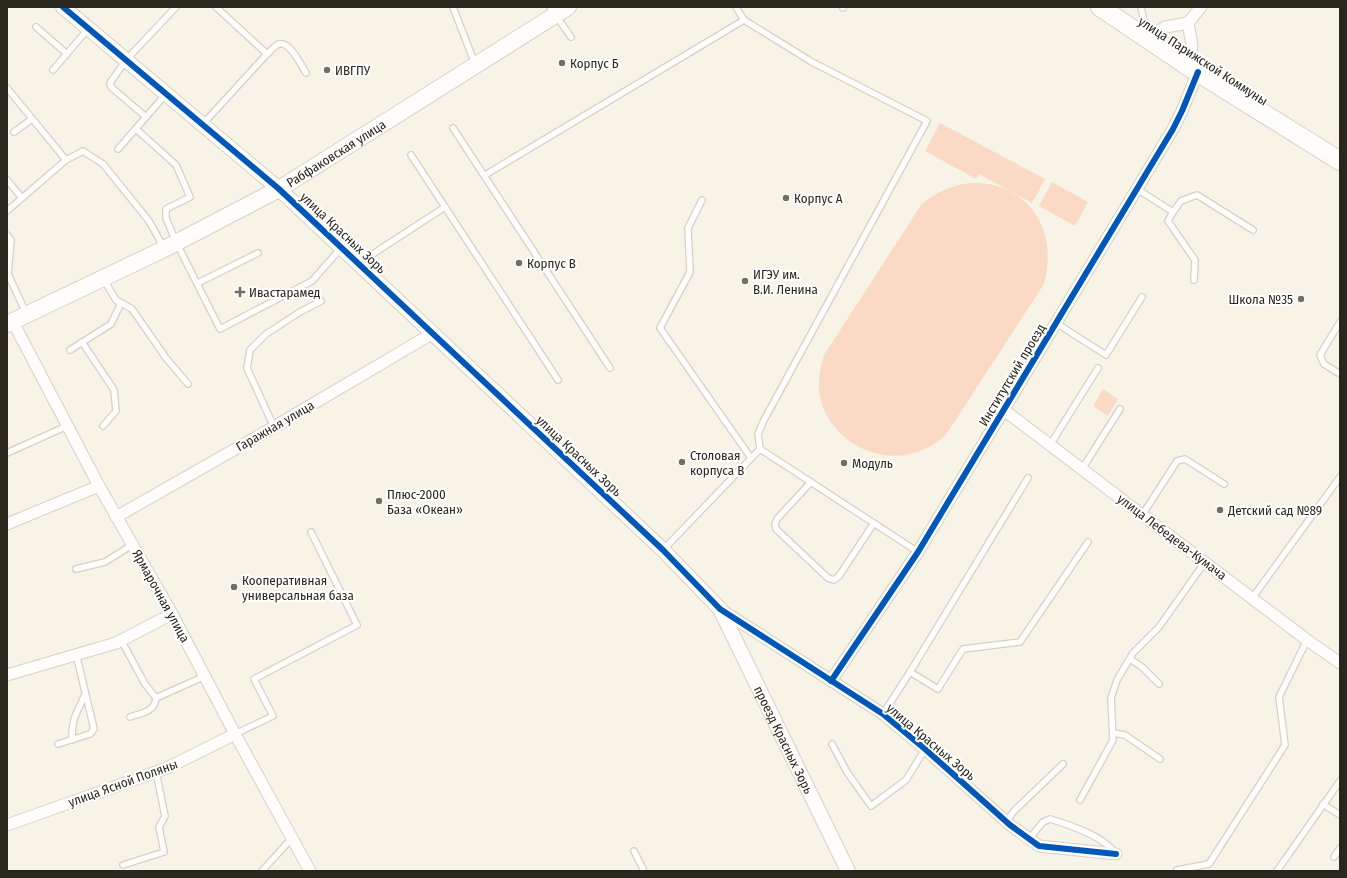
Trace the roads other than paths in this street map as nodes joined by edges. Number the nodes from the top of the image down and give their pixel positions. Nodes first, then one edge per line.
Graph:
1 (63, 7) edge
2 (176, 7) edge
3 (216, 7) edge
4 (453, 7) edge
5 (736, 7) edge
6 (1100, 7) edge
7 (1141, 7) edge
8 (1201, 7) edge
9 (558, 10) edge
10 (744, 20) junction
11 (1188, 23) junction
12 (36, 27) dead end
13 (89, 29) junction
14 (570, 37) dead end
15 (1148, 39) junction
16 (68, 54) junction
17 (267, 54) junction
18 (126, 60) junction
19 (476, 64) junction
20 (1194, 69) junction
21 (53, 70) dead end
22 (306, 73) dead end
23 (7, 88) edge
24 (166, 94) junction
25 (146, 117) junction
26 (32, 119) junction
27 (203, 124) junction
28 (454, 128) dead end
29 (136, 129) junction
30 (14, 132) dead end
31 (118, 149) dead end
32 (411, 155) dead end
33 (66, 160) junction
34 (1340, 161) edge
35 (485, 176) junction
36 (7, 180) edge
37 (279, 188) junction
38 (1137, 189) junction
39 (22, 198) junction
40 (702, 200) dead end
41 (445, 207) junction
42 (7, 211) edge
43 (1173, 212) junction
44 (1253, 230) dead end
45 (7, 235) edge
46 (170, 245) junction
47 (342, 247) junction
48 (258, 254) dead end
49 (359, 263) junction
50 (102, 278) junction
51 (1194, 280) dead end
52 (198, 283) junction
53 (1142, 297) dead end
54 (321, 301) dead end
55 (121, 303) junction
56 (15, 320) edge
57 (1340, 322) edge
58 (1056, 323) junction
59 (433, 333) junction
60 (82, 342) junction
61 (70, 350) dead end
62 (610, 368) dead end
63 (1098, 368) dead end
64 (1340, 374) edge
65 (558, 380) dead end
66 (188, 384) dead end
67 (1120, 409) dead end
68 (1004, 410) junction
69 (67, 426) junction
70 (102, 426) dead end
71 (274, 427) junction
72 (1050, 445) junction
73 (760, 449) junction
74 (7, 453) edge
75 (751, 458) junction
76 (1082, 469) junction
77 (1340, 477) edge
78 (1028, 478) dead end
79 (811, 482) junction
80 (1224, 484) dead end
81 (99, 486) junction
82 (1143, 514) junction
83 (116, 517) junction
84 (874, 523) junction
85 (7, 524) edge
86 (311, 532) dead end
87 (1088, 542) dead end
88 (132, 545) junction
89 (663, 550) junction
90 (918, 552) junction
91 (1206, 562) junction
92 (76, 569) dead end
93 (1253, 597) junction
94 (720, 609) junction
95 (172, 614) junction
96 (121, 640) junction
97 (1307, 640) junction
98 (76, 654) junction
99 (1130, 659) junction
100 (1340, 663) edge
101 (910, 672) junction
102 (7, 675) edge
103 (205, 676) junction
104 (831, 681) junction
105 (1159, 684) dead end
106 (85, 695) junction
107 (156, 698) junction
108 (883, 714) junction
109 (130, 717) dead end
110 (1113, 732) junction
111 (236, 734) junction
112 (72, 740) junction
113 (58, 744) dead end
114 (832, 744) dead end
115 (925, 749) junction
116 (1160, 758) dead end
117 (1062, 764) dead end
118 (156, 772) junction
119 (1340, 781) edge
120 (1080, 800) dead end
121 (1324, 804) junction
122 (1340, 815) edge
123 (1006, 822) junction
124 (7, 825) edge
125 (292, 838) junction
126 (1029, 839) junction
127 (1340, 848) edge
128 (634, 851) dead end
129 (1116, 854) joint
130 (1334, 857) dead end
131 (123, 865) dead end
132 (1177, 870) dead end
133 (262, 871) edge
134 (310, 871) edge
135 (644, 871) edge
136 (848, 871) edge
137 (1277, 871) edge

1 - 13 street, улица Красных Зорь
2 - 18 lane
3 - 17 lane
4 - 19 lane
5 - 10 lane
6 - 15 main road, улица Парижской Коммуны
7 - 15 lane
8 - 11 street
9 - 14 lane
9 - 19 main road, Рабфаковская улица
10 - 35 lane
10 - 73 lane
11 - 15 street
11 - 20 street, Институтский проезд
12 - 16 lane
13 - 16 lane
13 - 18 street, улица Красных Зорь
15 - 20 main road, улица Парижской Коммуны
16 - 21 lane
17 - 22 lane
17 - 27 lane
18 - 24 street, улица Красных Зорь
18 - 25 lane
19 - 37 main road, Рабфаковская улица
20 - 34 main road, улица Парижской Коммуны
20 - 38 street, Институтский проезд
23 - 26 lane
24 - 25 lane
24 - 27 street, улица Красных Зорь
25 - 29 lane
26 - 30 lane
26 - 33 lane
27 - 37 street, улица Красных Зорь
28 - 35 lane
29 - 31 lane
29 - 46 lane
32 - 41 lane
33 - 39 lane
33 - 46 lane
35 - 62 lane
36 - 39 lane
37 - 46 main road, Рабфаковская улица
37 - 47 street, улица Красных Зорь
38 - 43 lane
38 - 58 street, Институтский проезд
39 - 42 lane
40 - 75 lane
41 - 49 lane
41 - 65 lane
43 - 44 lane
43 - 51 lane
45 - 56 lane
46 - 50 main road, Рабфаковская улица
46 - 52 lane
47 - 49 street, улица Красных Зорь
47 - 52 lane
48 - 52 lane
49 - 59 street, улица Красных Зорь
50 - 55 lane
50 - 56 main road, Рабфаковская улица
53 - 58 lane
54 - 71 lane
55 - 60 lane
55 - 66 lane
56 - 69 street, Ярмарочная улица
57 - 64 lane
58 - 68 street, Институтский проезд
59 - 71 street, Гаражная улица
59 - 89 street, улица Красных Зорь
60 - 61 lane
60 - 70 lane
63 - 72 lane
67 - 76 lane
68 - 72 street, улица Лебедева-Кумача
68 - 90 street, Институтский проезд
69 - 74 lane
69 - 81 street, Ярмарочная улица
71 - 83 street, Гаражная улица
72 - 76 street, улица Лебедева-Кумача
73 - 75 lane
73 - 79 lane
75 - 89 lane
76 - 82 street, улица Лебедева-Кумача
77 - 93 lane
78 - 101 lane
79 - 84 lane
79 - 84 lane
80 - 82 lane
81 - 83 street, Ярмарочная улица
81 - 85 street
82 - 91 street, улица Лебедева-Кумача
83 - 88 street, Ярмарочная улица
84 - 90 lane
86 - 111 lane
87 - 101 lane
88 - 92 lane
88 - 95 street, Ярмарочная улица
89 - 94 street, улица Красных Зорь
90 - 104 street, Институтский проезд
91 - 93 street, улица Лебедева-Кумача
91 - 99 lane
93 - 97 street, улица Лебедева-Кумача
94 - 104 street, улица Красных Зорь
94 - 136 street, проезд Красных Зорь
95 - 96 street
95 - 103 street, Ярмарочная улица
96 - 98 street
96 - 107 lane
97 - 100 street, улица Лебедева-Кумача
97 - 132 lane
98 - 102 street
98 - 106 lane
99 - 105 lane
99 - 110 lane
101 - 108 lane
103 - 107 lane
103 - 111 street, Ярмарочная улица
104 - 108 street, улица Красных Зорь
106 - 112 lane
106 - 112 lane
107 - 109 lane
108 - 115 street, улица Красных Зорь
110 - 116 lane
110 - 120 lane
111 - 118 street, улица Ясной Поляны
111 - 125 street, Ярмарочная улица
112 - 113 lane
114 - 115 lane
115 - 123 street, улица Красных Зорь
117 - 123 lane
118 - 124 street, улица Ясной Поляны
118 - 131 lane
119 - 121 lane
121 - 122 lane
121 - 137 lane
123 - 126 street, улица Красных Зорь
125 - 133 lane
125 - 134 street, Ярмарочная улица
126 - 129 street, улица Красных Зорь
126 - 129 lane
127 - 130 lane
128 - 135 lane

